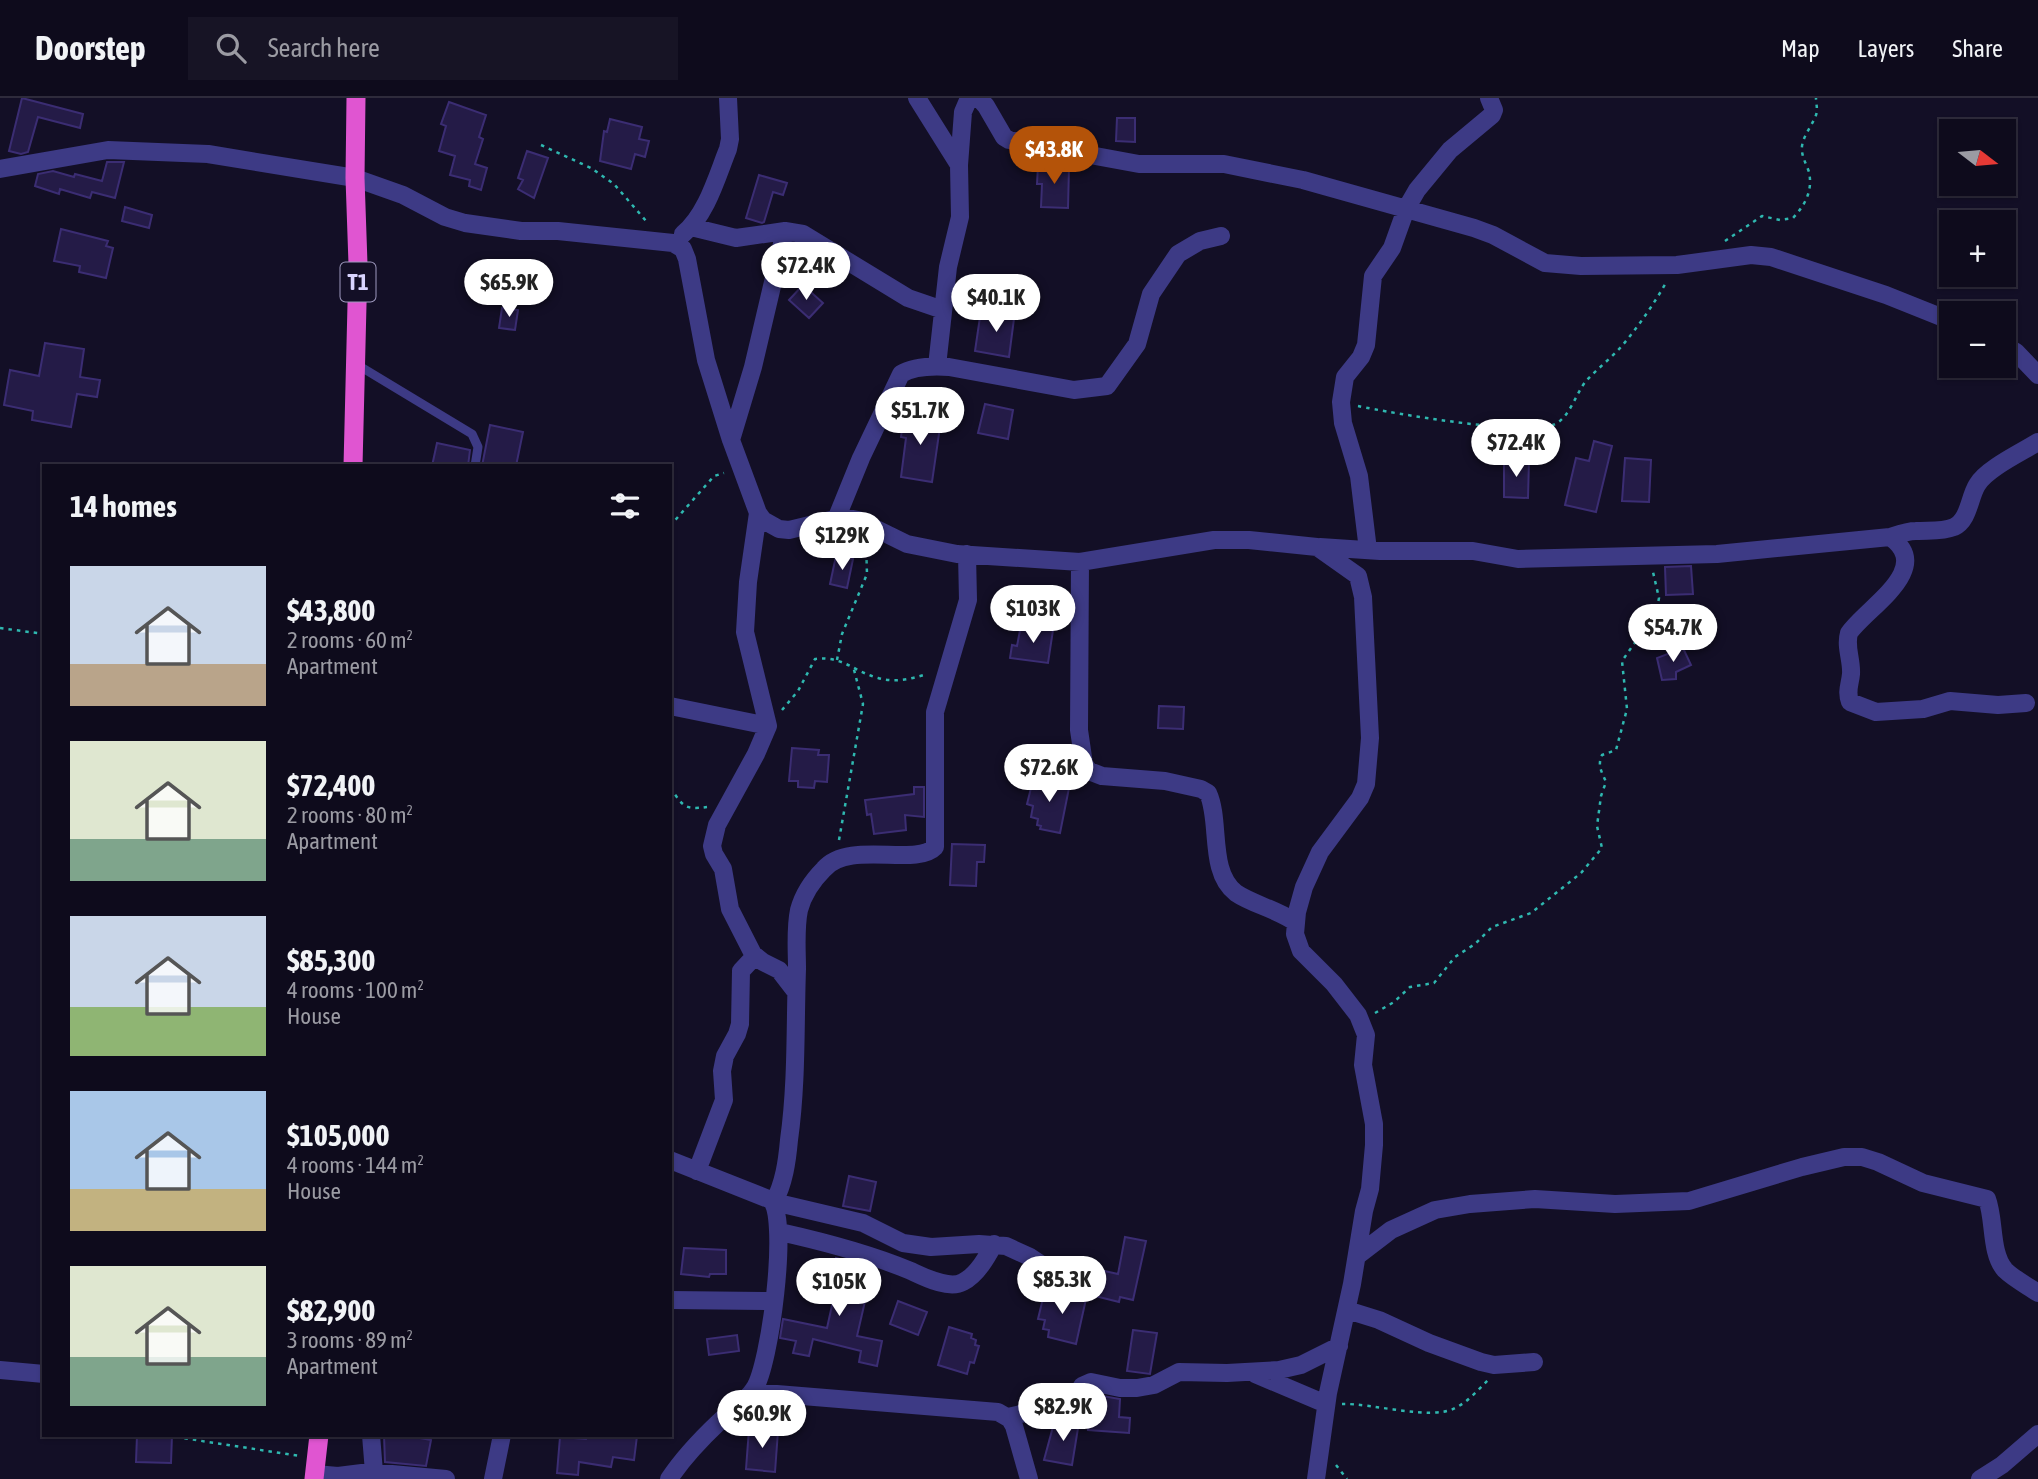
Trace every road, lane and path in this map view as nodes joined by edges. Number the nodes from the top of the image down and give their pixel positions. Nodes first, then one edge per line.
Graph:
1 (356, 98) edge
2 (728, 98) edge
3 (917, 98) edge
4 (968, 98) edge
5 (979, 98) edge
6 (1489, 98) edge
7 (1816, 98) edge
8 (541, 145) dead end
9 (960, 165) junction
10 (0, 169) edge
11 (355, 178) junction
12 (1406, 209) junction
13 (691, 227) junction
14 (785, 231) junction
15 (1221, 236) dead end
16 (669, 243) junction
17 (1721, 244) dead end
18 (1681, 264) junction
19 (943, 310) junction
20 (1939, 316) edge
21 (2016, 351) edge
22 (355, 363) junction
23 (937, 366) junction
24 (2038, 375) edge
25 (1341, 402) junction
26 (731, 440) junction
27 (2038, 442) edge
28 (353, 464) edge
29 (475, 464) edge
30 (742, 469) junction
31 (758, 513) junction
32 (837, 517) junction
33 (672, 524) edge
34 (870, 526) junction
35 (1890, 537) junction
36 (1317, 547) junction
37 (1368, 550) junction
38 (967, 554) junction
39 (1649, 556) junction
40 (1080, 562) junction
41 (0, 628) edge
42 (42, 634) edge
43 (837, 660) junction
44 (853, 666) junction
45 (948, 668) junction
46 (2026, 703) dead end
47 (672, 706) edge
48 (767, 722) junction
49 (672, 791) edge
50 (721, 816) junction
51 (836, 861) junction
52 (1296, 922) junction
53 (755, 956) junction
54 (796, 992) junction
55 (1361, 1023) junction
56 (672, 1161) edge
57 (697, 1171) junction
58 (774, 1202) junction
59 (780, 1232) junction
60 (994, 1244) junction
61 (1357, 1256) junction
62 (1054, 1273) dead end
63 (2038, 1293) edge
64 (672, 1300) edge
65 (773, 1301) junction
66 (1347, 1310) junction
67 (1339, 1346) junction
68 (1534, 1362) dead end
69 (1502, 1364) junction
70 (0, 1370) edge
71 (1252, 1372) junction
72 (42, 1374) edge
73 (753, 1392) junction
74 (1326, 1404) junction
75 (1008, 1417) junction
76 (2038, 1434) edge
77 (176, 1437) dead end
78 (318, 1437) edge
79 (371, 1437) edge
80 (502, 1437) edge
81 (315, 1471) edge
82 (374, 1472) junction
83 (446, 1479) edge
84 (493, 1479) edge
85 (669, 1479) edge
86 (1029, 1479) edge
87 (1316, 1479) edge
88 (1980, 1479) edge

1 - 11 highway, T1
2 - 13 street
3 - 9 street
4 - 9 street
5 - 12 street
6 - 12 street
7 - 17 path
8 - 16 path
9 - 19 street
10 - 11 street
11 - 16 street
11 - 22 highway, T1
12 - 18 street
12 - 25 street
13 - 14 street
13 - 16 street
14 - 19 street
14 - 26 street
15 - 23 street
16 - 26 street
18 - 20 street
18 - 25 path
19 - 23 street
21 - 24 street
22 - 28 highway, T1
22 - 29 lane
23 - 32 street
25 - 37 street
26 - 30 street
27 - 35 street
30 - 31 street
30 - 33 path
31 - 32 street
31 - 48 street
32 - 34 street
34 - 38 street
34 - 43 path
35 - 39 street
35 - 46 street
36 - 37 street
36 - 40 street
36 - 52 street
37 - 39 street
38 - 40 street
38 - 45 street
39 - 55 path
40 - 52 street
41 - 42 path
43 - 44 path
43 - 48 path
44 - 45 path
44 - 51 path
45 - 51 street
47 - 48 street
48 - 50 street
49 - 50 path
50 - 53 street
51 - 54 street
52 - 55 street
53 - 54 street
53 - 57 street
54 - 58 street
55 - 61 street
56 - 57 street
57 - 58 street
58 - 59 street
58 - 60 street
59 - 60 street
59 - 65 street
60 - 62 street
61 - 63 street
61 - 66 street
64 - 65 street
65 - 73 street
66 - 67 street
66 - 69 street
67 - 71 street
67 - 74 street
68 - 69 street
69 - 74 path
70 - 72 street
71 - 74 street
71 - 75 street
73 - 75 street
73 - 85 street
74 - 87 street
75 - 86 street
76 - 88 street
77 - 81 path
78 - 81 highway
79 - 82 street
80 - 84 street
81 - 82 street
82 - 83 street

